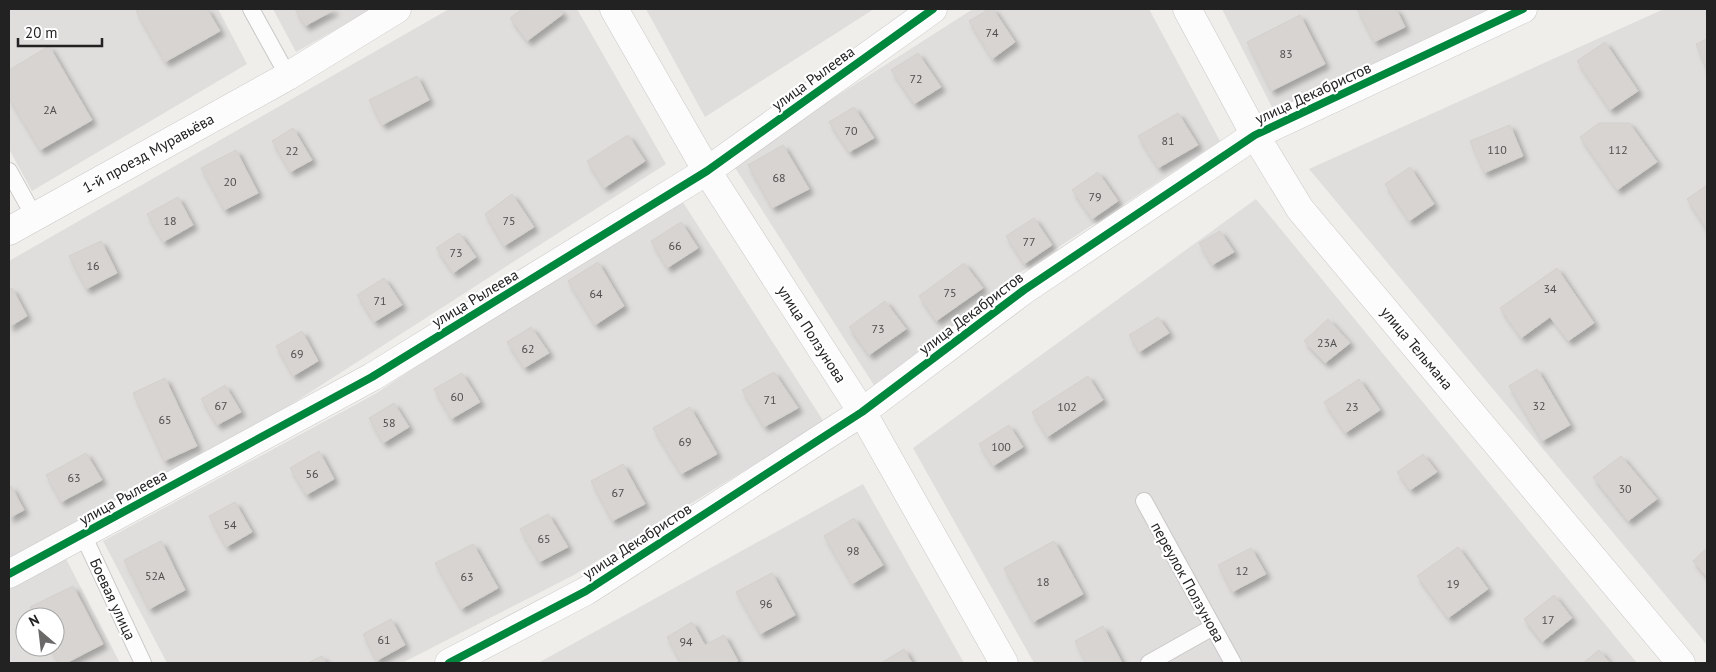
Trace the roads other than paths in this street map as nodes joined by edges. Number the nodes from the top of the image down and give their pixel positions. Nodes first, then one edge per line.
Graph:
1 (251, 9) edge
2 (397, 9) edge
3 (614, 9) edge
4 (933, 9) edge
5 (1187, 9) edge
6 (1523, 9) edge
7 (288, 76) junction
8 (1255, 135) junction
9 (9, 171) edge
10 (707, 171) junction
11 (34, 216) junction
12 (9, 231) edge
13 (862, 412) junction
14 (1144, 501) dead end
15 (83, 535) junction
16 (9, 574) edge
17 (1213, 628) junction
18 (143, 663) edge
19 (448, 663) edge
20 (1004, 663) edge
21 (1149, 663) edge
22 (1233, 663) edge
23 (1681, 663) edge

1 - 7 lane
2 - 7 street, 1-й проезд Муравьёва
3 - 10 street, улица Ползунова
4 - 10 street, улица Рылеева
5 - 8 street, улица Тельмана
6 - 8 street, улица Декабристов
7 - 11 street, 1-й проезд Муравьёва
8 - 13 street, улица Декабристов
8 - 23 street, улица Тельмана
9 - 11 lane
10 - 13 street, улица Ползунова
10 - 15 street, улица Рылеева
11 - 12 street, 1-й проезд Муравьёва
13 - 19 street, улица Декабристов
13 - 20 street, улица Ползунова
14 - 17 lane, переулок Ползунова
15 - 16 street, улица Рылеева
15 - 18 lane, Боевая улица
17 - 21 lane
17 - 22 lane, переулок Ползунова

